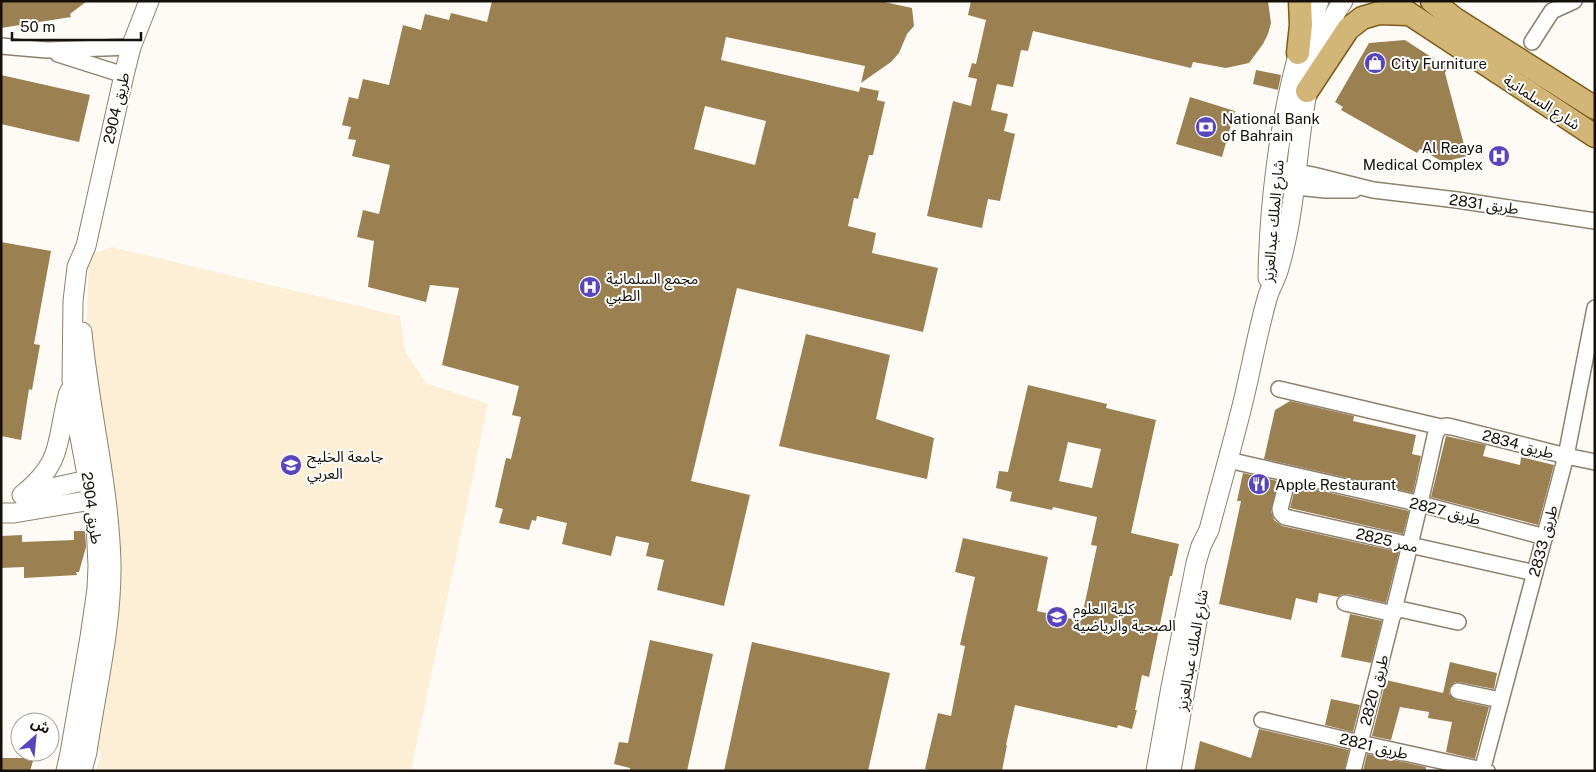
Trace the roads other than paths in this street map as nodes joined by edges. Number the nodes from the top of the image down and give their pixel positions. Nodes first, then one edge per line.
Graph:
1 (149, 1) edge
2 (1300, 1) edge
3 (1319, 1) edge
4 (1343, 1) edge
5 (1390, 1) edge
6 (1432, 1) edge
7 (1438, 1) edge
8 (1574, 1) edge
9 (1408, 14) junction
10 (1455, 20) junction
11 (1532, 42) dead end
12 (1, 46) edge
13 (131, 47) junction
14 (47, 50) junction
15 (1298, 53) junction
16 (124, 75) junction
17 (1306, 91) junction
18 (1595, 108) edge
19 (1595, 136) edge
20 (1275, 176) junction
21 (1294, 179) junction
22 (1595, 221) edge
23 (86, 246) junction
24 (1268, 297) junction
25 (1595, 308) edge
26 (72, 381) junction
27 (1279, 389) dead end
28 (1441, 427) junction
29 (1566, 456) junction
30 (1228, 460) junction
31 (1595, 462) edge
32 (1288, 474) junction
33 (99, 489) junction
34 (22, 495) junction
35 (1, 503) edge
36 (1421, 504) junction
37 (1, 513) edge
38 (1209, 530) junction
39 (1544, 536) junction
40 (1411, 546) junction
41 (1535, 573) junction
42 (1345, 603) dead end
43 (1395, 611) junction
44 (1458, 622) dead end
45 (1458, 691) dead end
46 (1500, 700) junction
47 (1262, 720) dead end
48 (1360, 743) junction
49 (1483, 770) edge
50 (66, 771) edge
51 (82, 771) edge
52 (1156, 771) edge
53 (1171, 771) edge
54 (1353, 771) edge

1 - 13 street, طريق 2904
2 - 15 main road
3 - 15 street, شارع الملك عبدالعزيز
4 - 17 street, شارع الملك عبدالعزيز
5 - 9 main road, شارع السلمانية
6 - 10 main road, شارع السلمانية
7 - 10 main road
8 - 11 street
9 - 17 main road
9 - 19 main road, شارع السلمانية
10 - 18 main road, شارع السلمانية
12 - 14 street
13 - 14 street
13 - 16 street, طريق 2904
14 - 16 street
15 - 20 street, شارع الملك عبدالعزيز
16 - 23 street, طريق 2904
17 - 21 street, شارع الملك عبدالعزيز
20 - 21 street, طريق 2831
20 - 24 street, شارع الملك عبدالعزيز
21 - 22 street, طريق 2831
21 - 24 street, شارع الملك عبدالعزيز
23 - 26 street, طريق 2904
23 - 33 street, طريق 2904
24 - 30 street, شارع الملك عبدالعزيز
25 - 29 street, طريق 2833
26 - 33 street, طريق 2904
26 - 34 street
27 - 28 street, طريق 2834
28 - 29 street, طريق 2834
28 - 36 street, طريق 2820
29 - 31 street, طريق 2834
29 - 39 street, طريق 2833
30 - 32 street, طريق 2827
30 - 38 street, شارع الملك عبدالعزيز
32 - 36 street, طريق 2827
32 - 40 street, ممر 2825
33 - 34 street
33 - 37 street
33 - 50 street, طريق 2904
33 - 51 street, طريق 2904
34 - 35 street
36 - 39 street, طريق 2827
36 - 40 street, طريق 2820
38 - 52 street, شارع الملك عبدالعزيز
38 - 53 street, شارع الملك عبدالعزيز
39 - 41 street, طريق 2833
40 - 41 street, ممر 2825
40 - 43 street, طريق 2820
41 - 46 street, طريق 2833
42 - 43 street
43 - 44 street
43 - 48 street, طريق 2820
45 - 46 street
46 - 49 street, طريق 2833
47 - 48 street, طريق 2821
48 - 49 street, طريق 2821
48 - 54 street, طريق 2820

